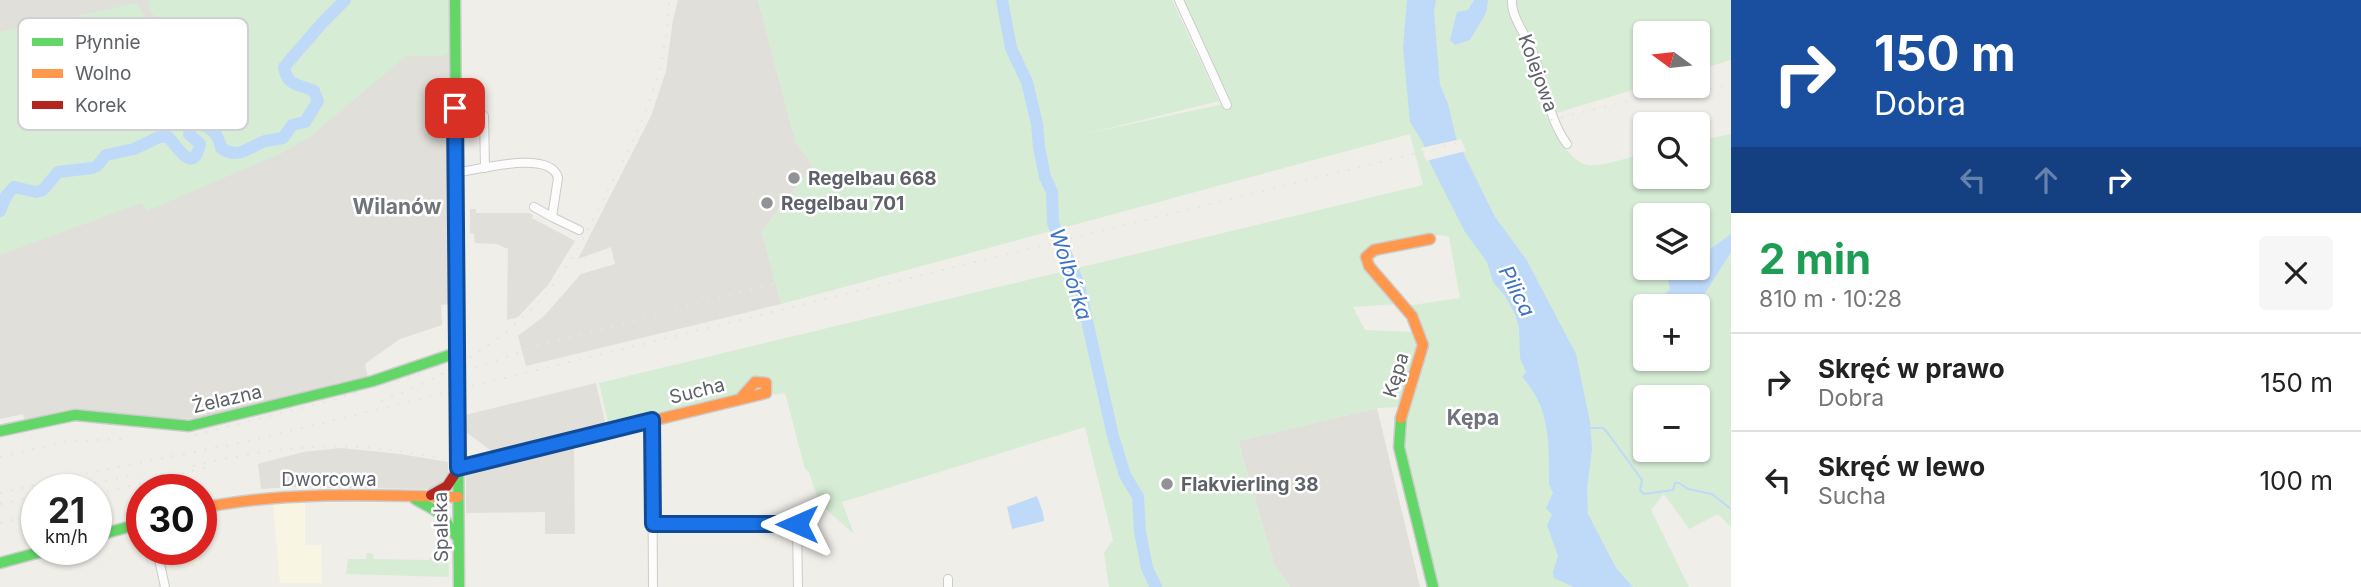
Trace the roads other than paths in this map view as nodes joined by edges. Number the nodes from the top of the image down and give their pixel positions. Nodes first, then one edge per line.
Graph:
1 (455, 0) edge
2 (1179, 0) edge
3 (1512, 0) edge
4 (1227, 105) dead end
5 (484, 116) dead end
6 (1567, 144) dead end
7 (485, 168) junction
8 (455, 173) junction
9 (534, 207) dead end
10 (552, 217) junction
11 (579, 230) dead end
12 (1430, 239) dead end
13 (456, 353) junction
14 (740, 399) dead end
15 (652, 420) junction
16 (0, 430) edge
17 (458, 468) junction
18 (405, 496) junction
19 (424, 497) junction
20 (458, 498) junction
21 (217, 505) edge
22 (653, 524) junction
23 (459, 544) junction
24 (21, 557) edge
25 (0, 563) edge
26 (160, 565) edge
27 (165, 587) edge
28 (459, 587) edge
29 (653, 587) edge
30 (798, 587) edge
31 (1433, 587) edge

1 - 8 street, Spalska
2 - 4 street
3 - 6 street, Kolejowa
5 - 7 street
7 - 8 street
7 - 10 street
8 - 13 street, Spalska
9 - 10 street
10 - 11 street
12 - 31 street, Kępa
13 - 16 street, Żelazna
13 - 17 street, Spalska
14 - 15 street, Sucha
15 - 17 street, Sucha
15 - 22 street
17 - 19 street
17 - 20 street, Spalska
18 - 19 street, Dworcowa
18 - 21 street, Dworcowa
18 - 23 street
19 - 20 street, Dworcowa
20 - 23 street, Spalska
22 - 29 street
22 - 30 street
23 - 28 street, Spalska
24 - 25 street
26 - 27 street

